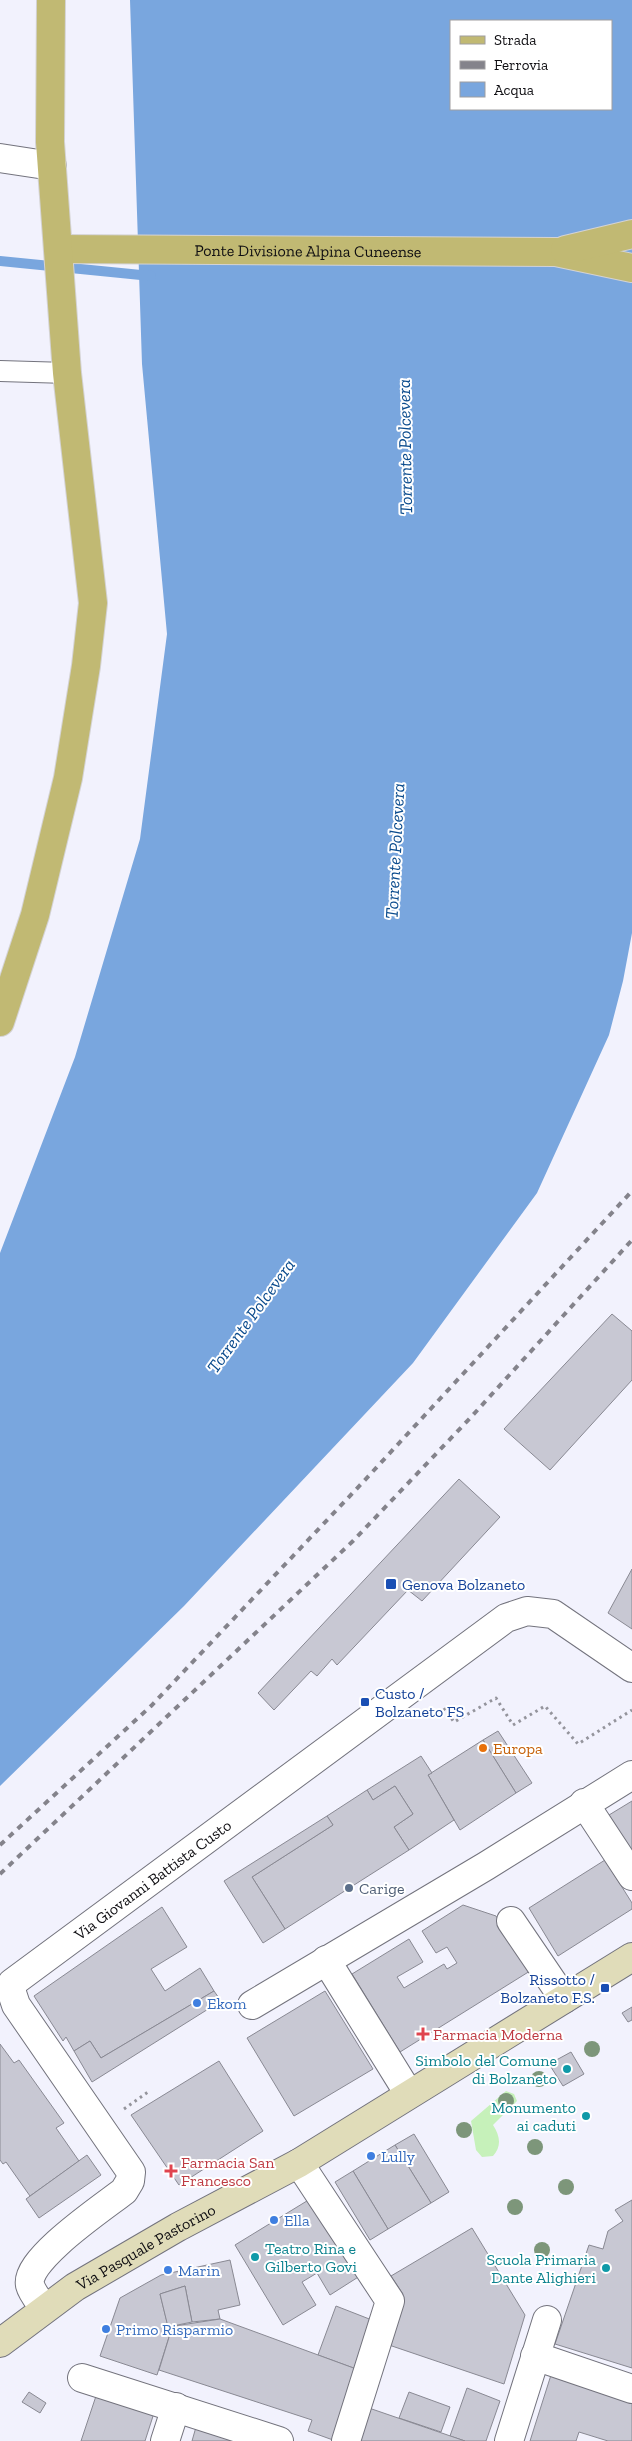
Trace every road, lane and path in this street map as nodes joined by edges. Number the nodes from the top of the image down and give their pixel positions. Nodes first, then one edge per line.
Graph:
1 (52, 0) edge
2 (0, 158) edge
3 (52, 166) junction
4 (632, 234) edge
5 (60, 249) junction
6 (556, 252) junction
7 (632, 268) edge
8 (0, 371) edge
9 (67, 373) junction
10 (0, 1022) edge
11 (632, 1668) edge
12 (444, 1708) dead end
13 (632, 1710) edge
14 (632, 1775) edge
15 (584, 1803) junction
16 (632, 1876) edge
17 (511, 1921) dead end
18 (632, 1957) edge
19 (326, 1960) junction
20 (564, 1999) junction
21 (252, 2005) dead end
22 (148, 2092) dead end
23 (409, 2094) junction
24 (125, 2108) dead end
25 (299, 2163) junction
26 (44, 2308) junction
27 (547, 2320) dead end
28 (0, 2343) edge
29 (535, 2356) junction
30 (82, 2378) dead end
31 (632, 2389) edge
32 (176, 2407) junction
33 (165, 2441) edge
34 (279, 2441) edge
35 (346, 2441) edge
36 (509, 2441) edge

1 - 3 main road
2 - 3 street
3 - 5 main road
4 - 6 main road, Ponte Divisione Alpina Cuneense
5 - 6 main road, Ponte Divisione Alpina Cuneense
5 - 9 main road
6 - 7 main road, Ponte Divisione Alpina Cuneense
8 - 9 lane
9 - 10 main road
11 - 26 street, Via Giovanni Battista Custo
12 - 13 path
14 - 15 street
15 - 16 street
15 - 19 street
17 - 20 street
18 - 20 main road, Via Pasquale Pastorino
19 - 21 street
19 - 23 street
20 - 23 main road, Via Pasquale Pastorino
22 - 24 path
23 - 25 main road, Via Pasquale Pastorino
25 - 26 main road, Via Pasquale Pastorino
25 - 35 street
26 - 28 main road, Via Pasquale Pastorino
27 - 29 street
29 - 31 street
29 - 36 street
30 - 32 street
32 - 33 street
32 - 34 street

